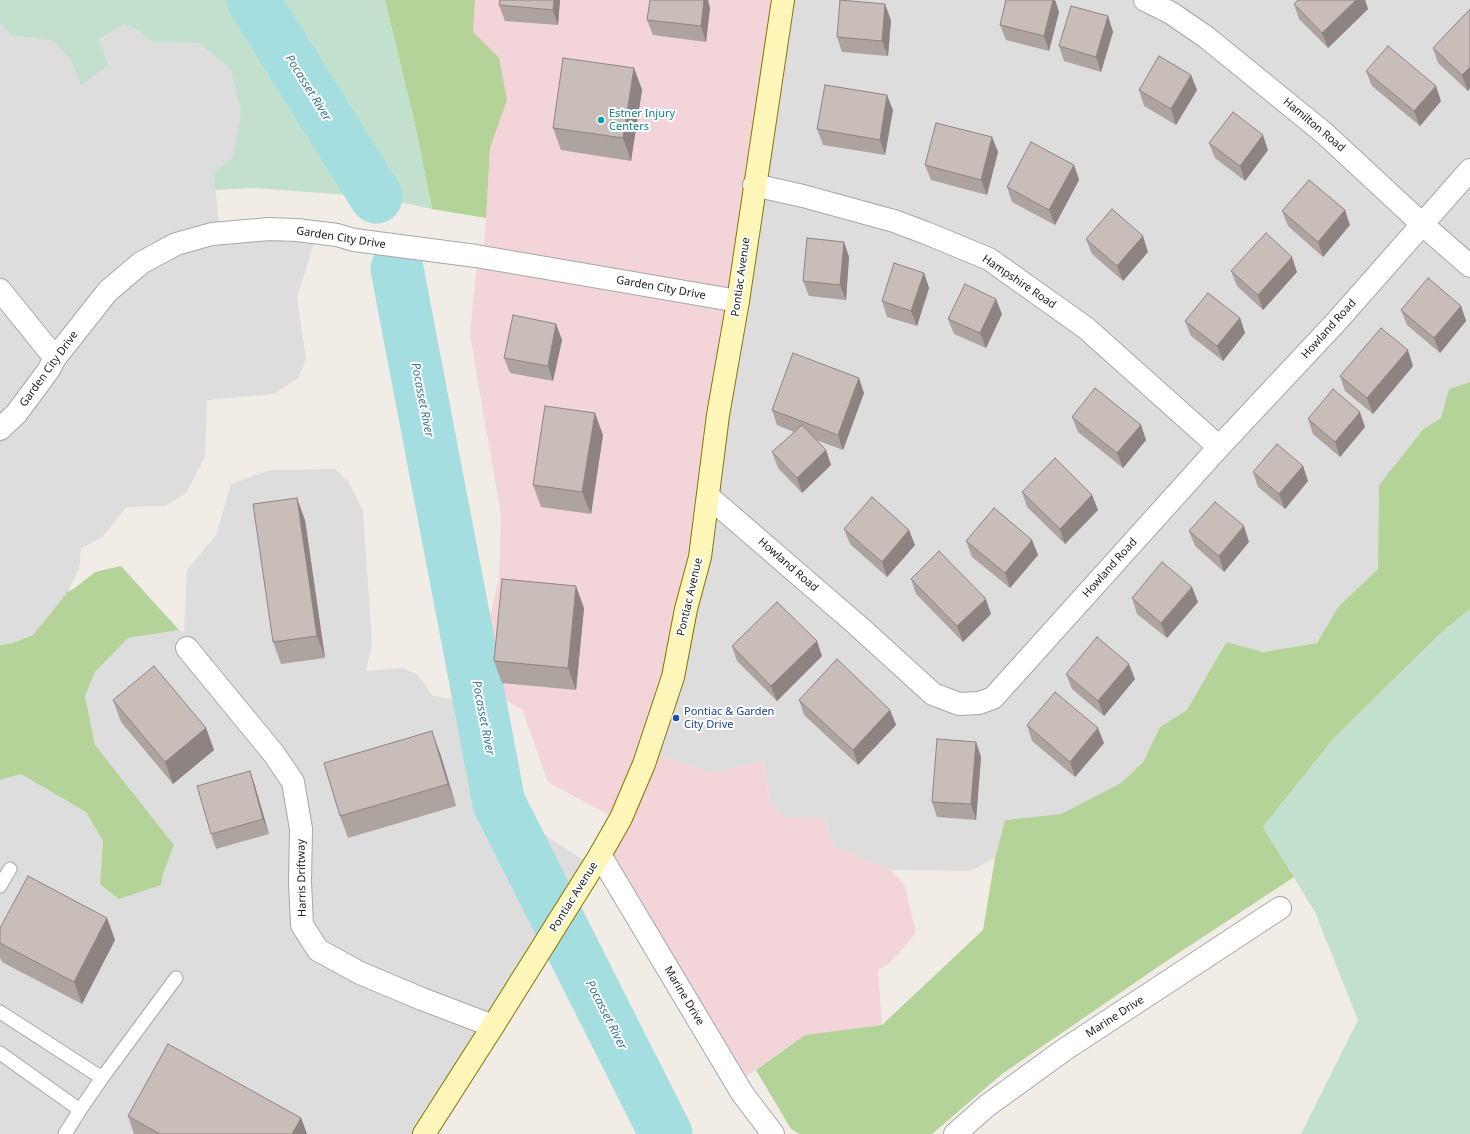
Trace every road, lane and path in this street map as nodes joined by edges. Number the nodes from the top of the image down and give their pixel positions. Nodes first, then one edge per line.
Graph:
1 (782, 0) edge
2 (1145, 0) edge
3 (1470, 170) edge
4 (754, 185) junction
5 (1422, 224) junction
6 (1470, 266) edge
7 (0, 290) edge
8 (738, 301) junction
9 (55, 358) junction
10 (0, 429) edge
11 (1219, 447) junction
12 (709, 497) junction
13 (187, 648) dead end
14 (600, 855) junction
15 (10, 869) dead end
16 (0, 886) edge
17 (1280, 908) dead end
18 (176, 978) dead end
19 (0, 1012) edge
20 (494, 1026) junction
21 (0, 1053) edge
22 (102, 1078) junction
23 (80, 1110) junction
24 (65, 1134) edge
25 (424, 1134) edge
26 (773, 1134) edge
27 (955, 1134) edge

1 - 4 main road, Pontiac Avenue
2 - 5 street, Hamilton Road
3 - 5 street, Howland Road
4 - 8 main road, Pontiac Avenue
4 - 11 street, Hampshire Road
5 - 6 street, Hamilton Road
5 - 11 street, Howland Road
7 - 9 street
8 - 9 street, Garden City Drive
8 - 12 main road, Pontiac Avenue
9 - 10 street, Garden City Drive
11 - 12 street, Howland Road
12 - 14 main road, Pontiac Avenue
13 - 20 street, Harris Driftway
14 - 20 main road, Pontiac Avenue
14 - 26 street, Marine Drive
15 - 16 lane
17 - 27 street, Marine Drive
18 - 22 lane
19 - 22 lane
20 - 25 main road, Pontiac Avenue
21 - 23 lane
22 - 23 lane
23 - 24 lane

